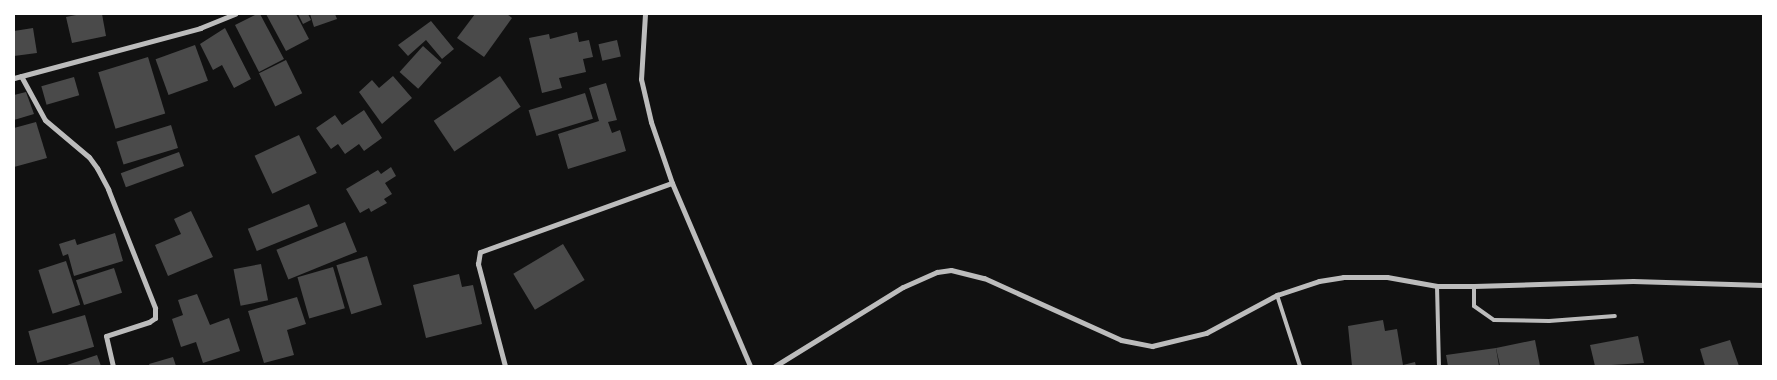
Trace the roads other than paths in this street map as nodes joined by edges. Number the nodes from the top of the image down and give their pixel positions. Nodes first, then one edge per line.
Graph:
1 (235, 14) edge
2 (645, 14) edge
3 (21, 76) junction
4 (14, 78) edge
5 (672, 183) junction
6 (1763, 285) edge
7 (1437, 286) junction
8 (1474, 286) junction
9 (1277, 295) junction
10 (1615, 316) dead end
11 (113, 366) edge
12 (506, 366) edge
13 (750, 366) edge
14 (775, 366) edge
15 (1300, 366) edge
16 (1439, 366) edge

1 - 3 street
2 - 5 street
3 - 4 street
3 - 11 street
5 - 12 street
5 - 13 street
6 - 8 street
7 - 8 street
7 - 9 street
7 - 16 lane
8 - 10 lane
9 - 14 street
9 - 15 lane

